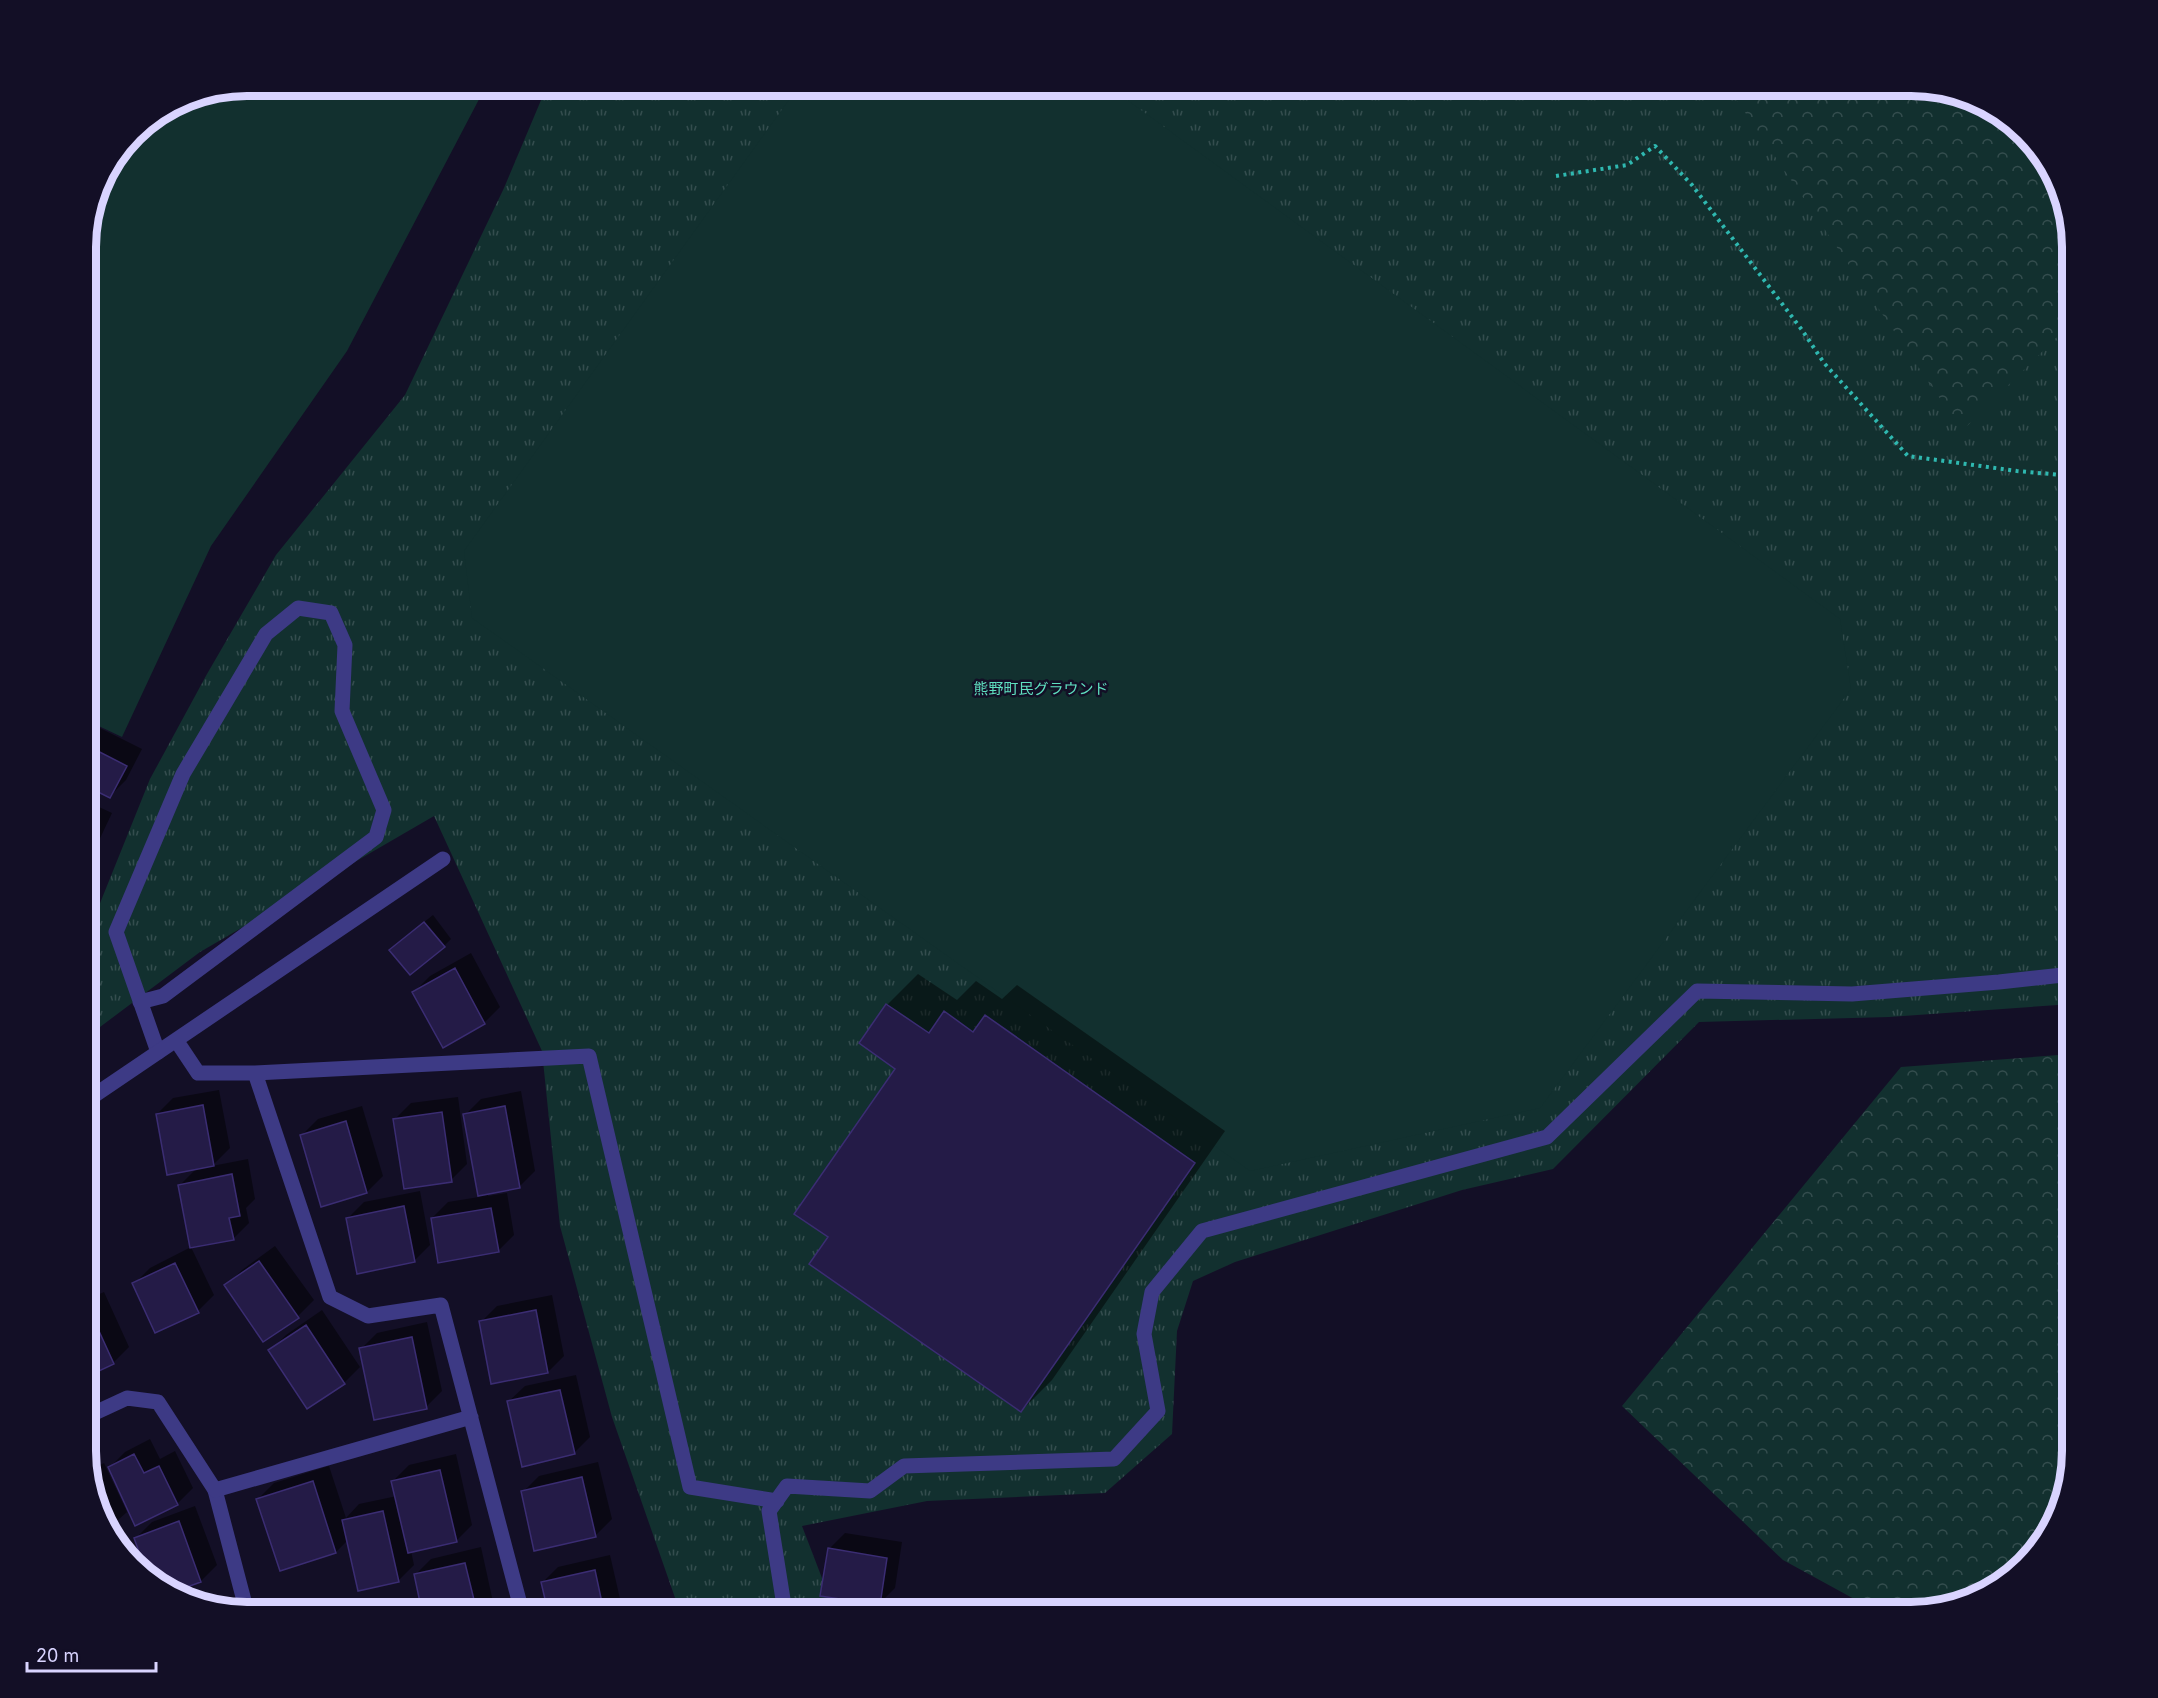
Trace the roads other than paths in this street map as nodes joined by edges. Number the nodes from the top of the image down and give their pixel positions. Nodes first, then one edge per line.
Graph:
1 (443, 859) dead end
2 (2062, 975) edge
3 (140, 1002) junction
4 (176, 1040) junction
5 (158, 1052) junction
6 (255, 1073) junction
7 (96, 1094) edge
8 (96, 1412) edge
9 (471, 1417) junction
10 (215, 1490) junction
11 (777, 1501) junction
12 (244, 1602) edge
13 (519, 1602) edge
14 (783, 1602) edge

1 - 4 street
2 - 11 street
3 - 3 street
3 - 5 street
4 - 5 street
4 - 6 street
5 - 7 street
6 - 9 street
6 - 11 street
8 - 10 street
9 - 10 street
9 - 13 street
10 - 12 street
11 - 14 street

